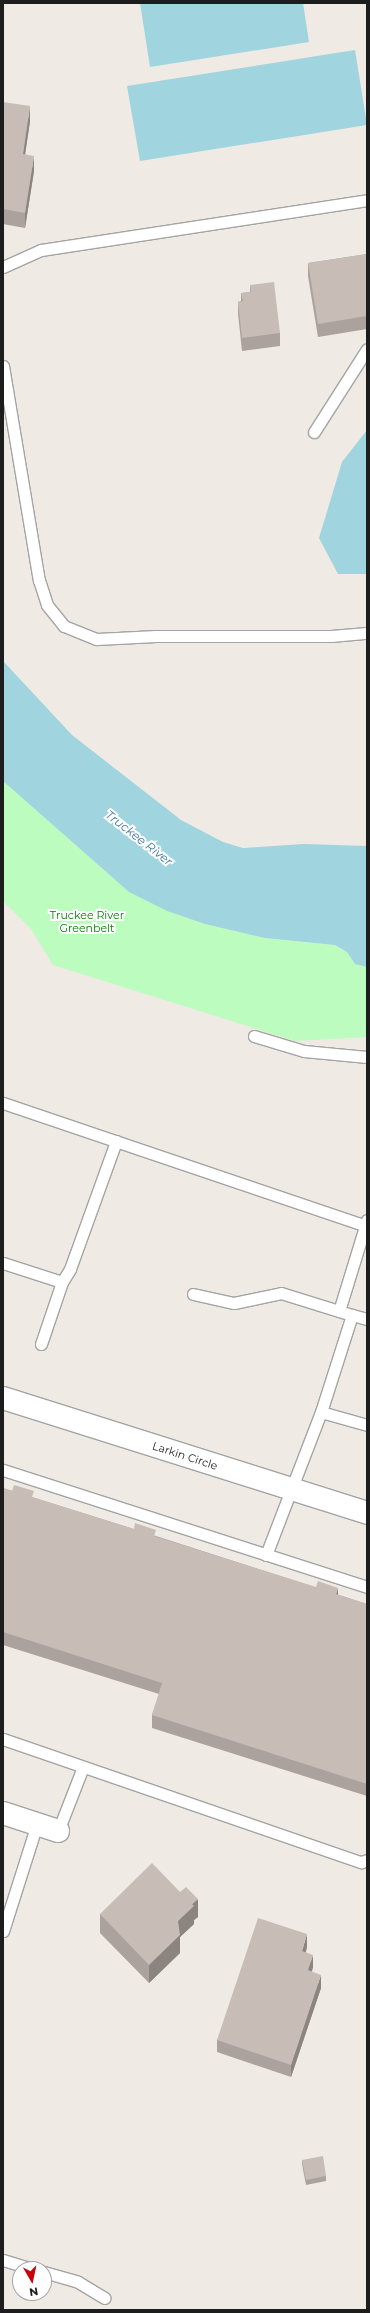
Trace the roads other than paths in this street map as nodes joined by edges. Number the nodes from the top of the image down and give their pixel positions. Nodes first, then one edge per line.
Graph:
1 (367, 200) edge
2 (3, 267) edge
3 (367, 349) edge
4 (3, 366) edge
5 (314, 432) dead end
6 (367, 633) edge
7 (254, 1036) dead end
8 (367, 1057) edge
9 (3, 1103) edge
10 (116, 1141) junction
11 (366, 1224) edge
12 (3, 1263) edge
13 (62, 1282) junction
14 (193, 1294) dead end
15 (339, 1311) junction
16 (352, 1315) junction
17 (367, 1319) edge
18 (41, 1344) dead end
19 (3, 1398) edge
20 (321, 1412) junction
21 (367, 1425) edge
22 (3, 1470) edge
23 (289, 1489) junction
24 (367, 1513) edge
25 (266, 1555) junction
26 (367, 1587) edge
27 (3, 1739) edge
28 (83, 1767) junction
29 (3, 1813) edge
30 (37, 1824) junction
31 (58, 1831) joint
32 (367, 1860) edge
33 (3, 1930) edge
34 (52, 2274) edge
35 (105, 2298) dead end

1 - 2 lane
3 - 5 lane
4 - 6 lane
7 - 8 lane
9 - 10 lane
10 - 11 lane
10 - 13 lane
11 - 15 lane
12 - 13 lane
13 - 18 lane
14 - 15 lane
15 - 16 lane
16 - 17 lane
16 - 20 lane
19 - 23 street, Larkin Circle
20 - 21 lane
20 - 23 lane
22 - 25 lane
23 - 24 street, Larkin Circle
23 - 25 lane
25 - 26 lane
27 - 28 lane
28 - 31 lane
28 - 32 lane
29 - 30 street
30 - 31 street
30 - 33 lane
34 - 35 lane

